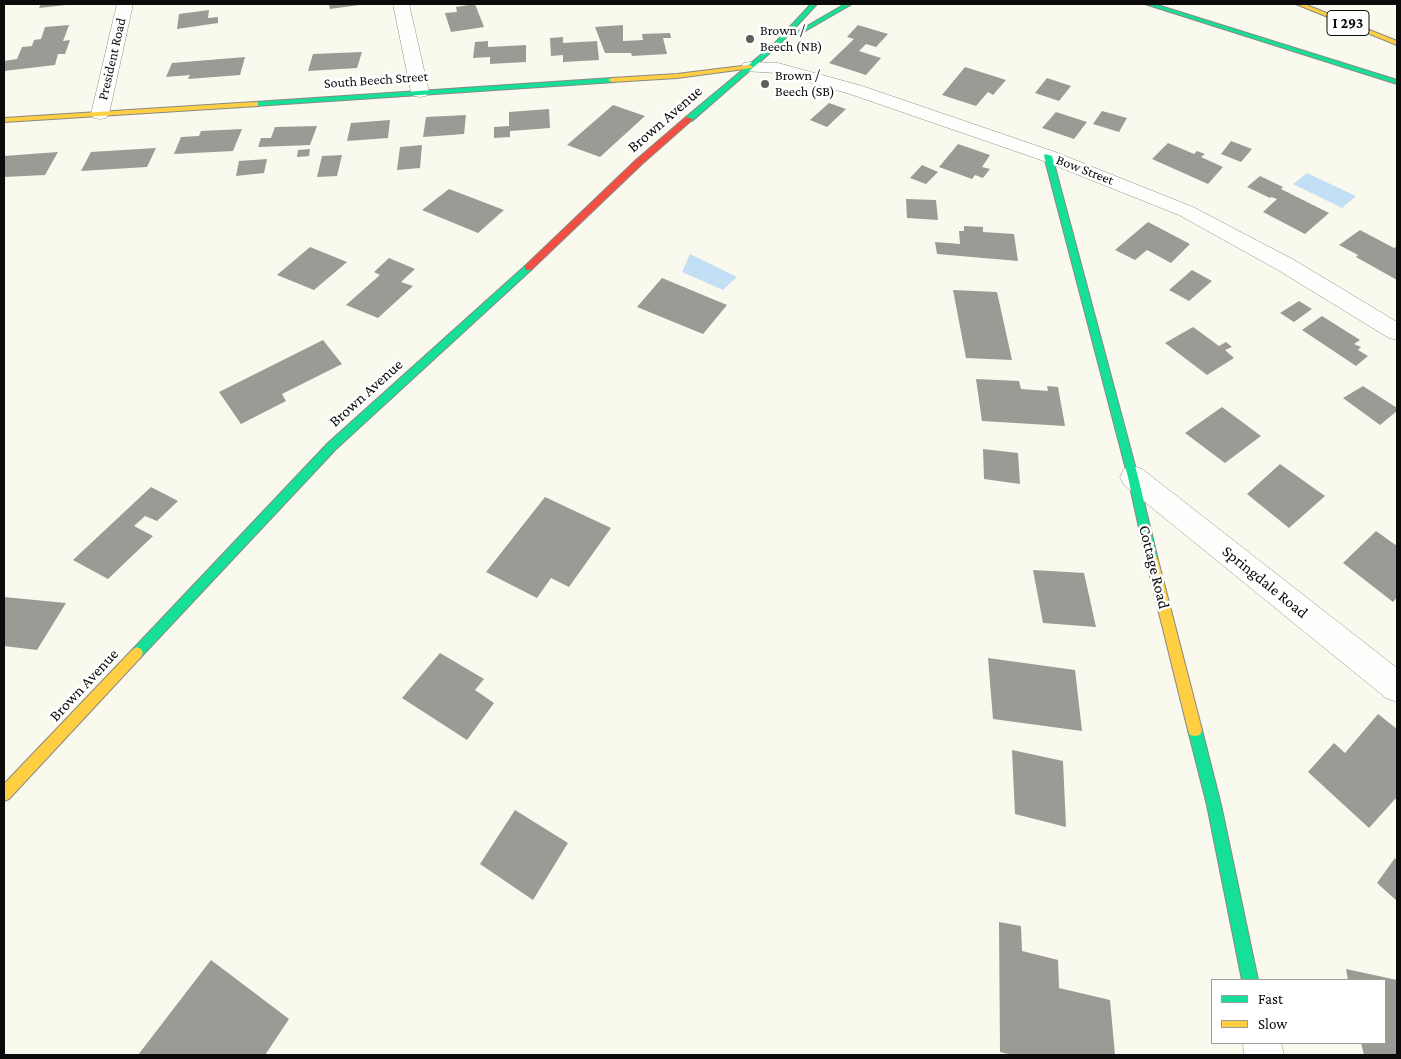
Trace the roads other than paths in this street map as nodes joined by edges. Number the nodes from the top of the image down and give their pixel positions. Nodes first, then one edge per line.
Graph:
1 (125, 4) edge
2 (401, 4) edge
3 (814, 4) edge
4 (849, 4) edge
5 (1148, 4) edge
6 (1299, 4) edge
7 (1397, 43) edge
8 (777, 44) junction
9 (750, 67) junction
10 (1397, 82) edge
11 (420, 92) junction
12 (100, 114) junction
13 (4, 120) edge
14 (1048, 156) junction
15 (1397, 332) edge
16 (1133, 477) junction
17 (1397, 687) edge
18 (4, 794) edge
19 (1250, 979) edge

1 - 12 street, President Road
2 - 11 street
3 - 8 main road, Brown Avenue
4 - 8 main road, Brown Avenue
5 - 10 main road
6 - 7 main road, I 293
8 - 9 main road, Brown Avenue
9 - 11 main road, South Beech Street
9 - 14 street, Bow Street
9 - 18 main road, Brown Avenue
11 - 12 main road, South Beech Street
12 - 13 main road, South Beech Street
14 - 15 street, Bow Street
14 - 16 main road, Cottage Road
16 - 17 street, Springdale Road
16 - 19 main road, Cottage Road

